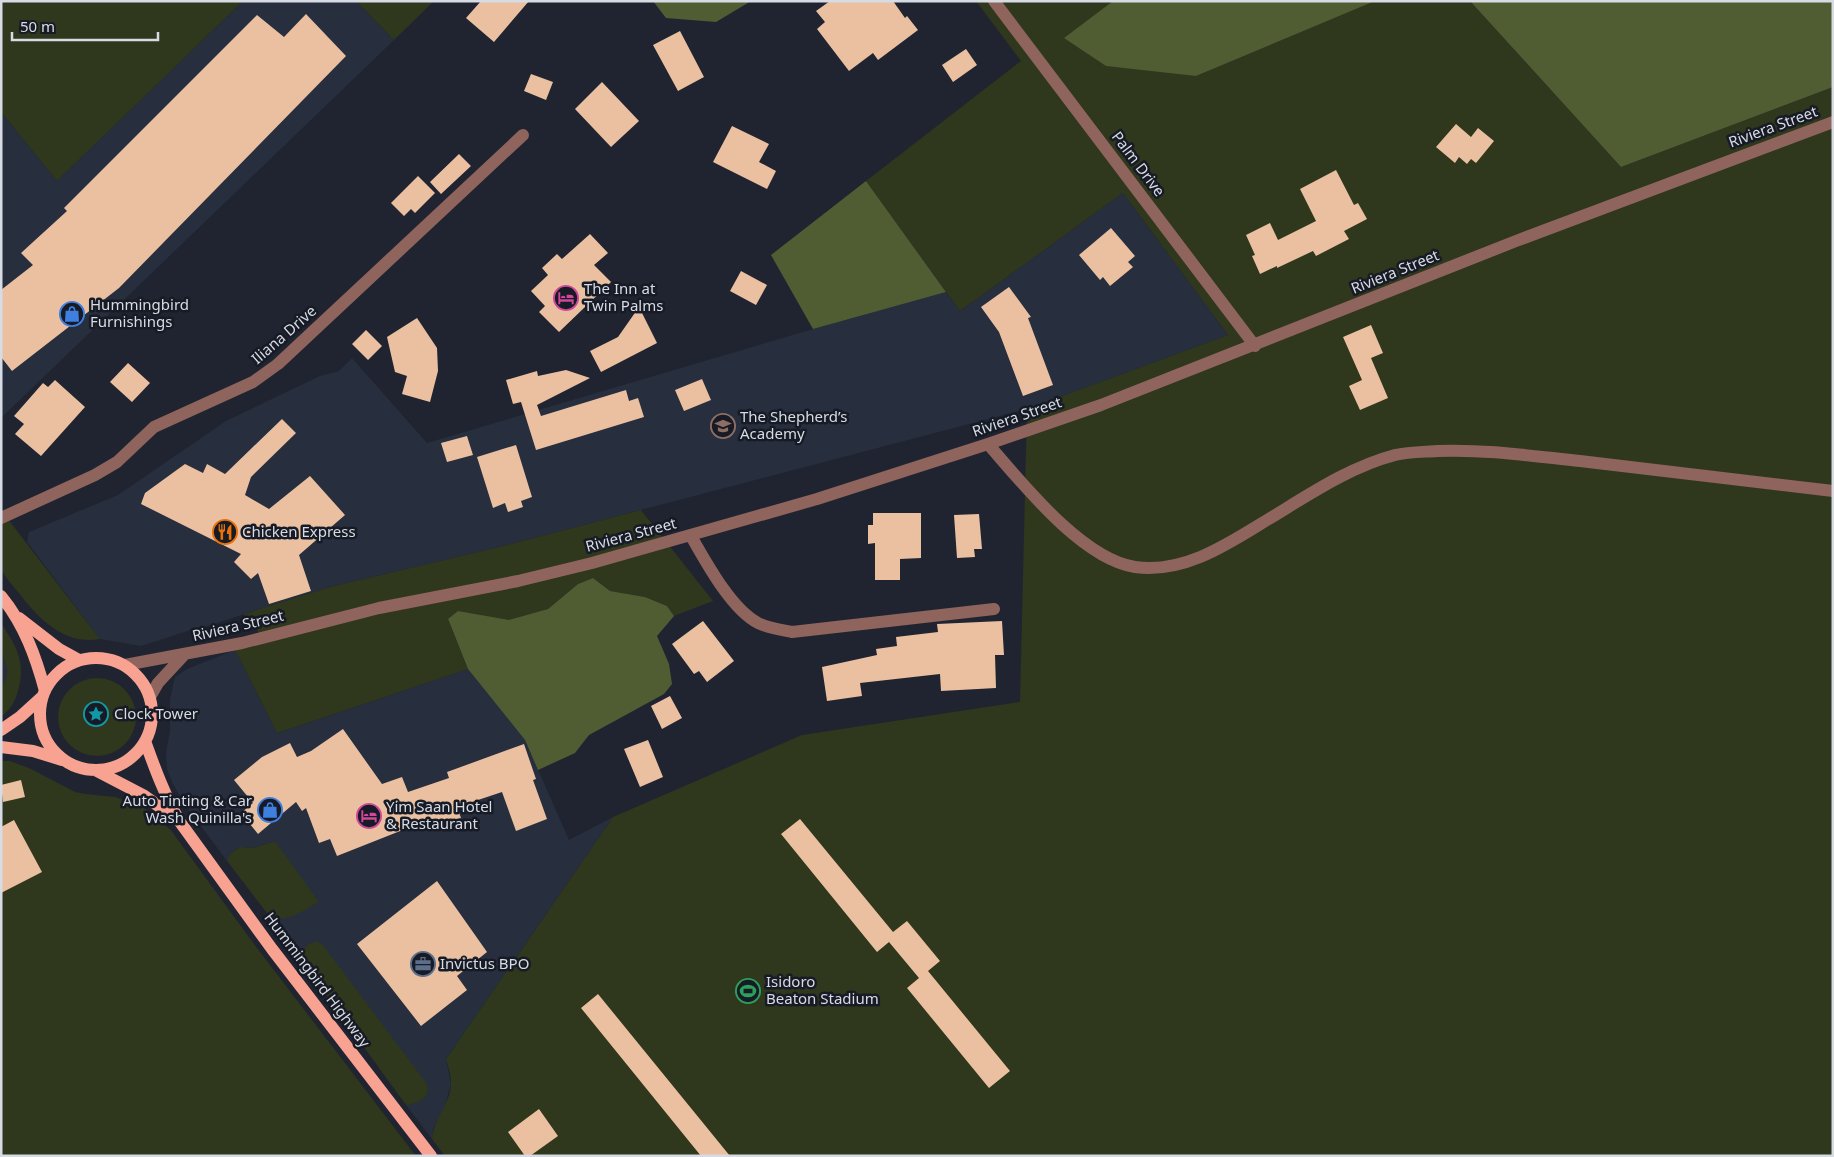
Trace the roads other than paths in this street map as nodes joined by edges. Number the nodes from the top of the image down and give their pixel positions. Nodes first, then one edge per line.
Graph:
1 (994, 1) edge
2 (1833, 122) edge
3 (523, 135) dead end
4 (1255, 346) junction
5 (988, 444) junction
6 (1833, 491) edge
7 (1, 518) edge
8 (691, 536) junction
9 (1, 596) edge
10 (994, 609) dead end
11 (17, 616) junction
12 (185, 654) junction
13 (79, 660) junction
14 (125, 665) junction
15 (44, 694) junction
16 (150, 697) junction
17 (1, 730) edge
18 (145, 741) junction
19 (1, 747) edge
20 (64, 760) junction
21 (94, 770) junction
22 (180, 822) junction
23 (431, 1156) edge

1 - 4 street, Palm Drive
2 - 4 street, Riviera Street
3 - 7 street, Iliana Drive
4 - 5 street, Riviera Street
5 - 6 street
5 - 8 street, Riviera Street
8 - 10 street
8 - 12 street, Riviera Street
9 - 11 main road
11 - 13 main road
11 - 15 main road
12 - 14 street, Riviera Street
12 - 16 street, Riviera Street
13 - 14 main road
13 - 15 main road
14 - 16 main road
15 - 17 main road
15 - 20 main road
16 - 18 main road
18 - 21 main road
18 - 22 main road, Hummingbird Highway
19 - 20 main road
20 - 21 main road
21 - 22 main road, Hummingbird Highway
22 - 23 main road, Hummingbird Highway

